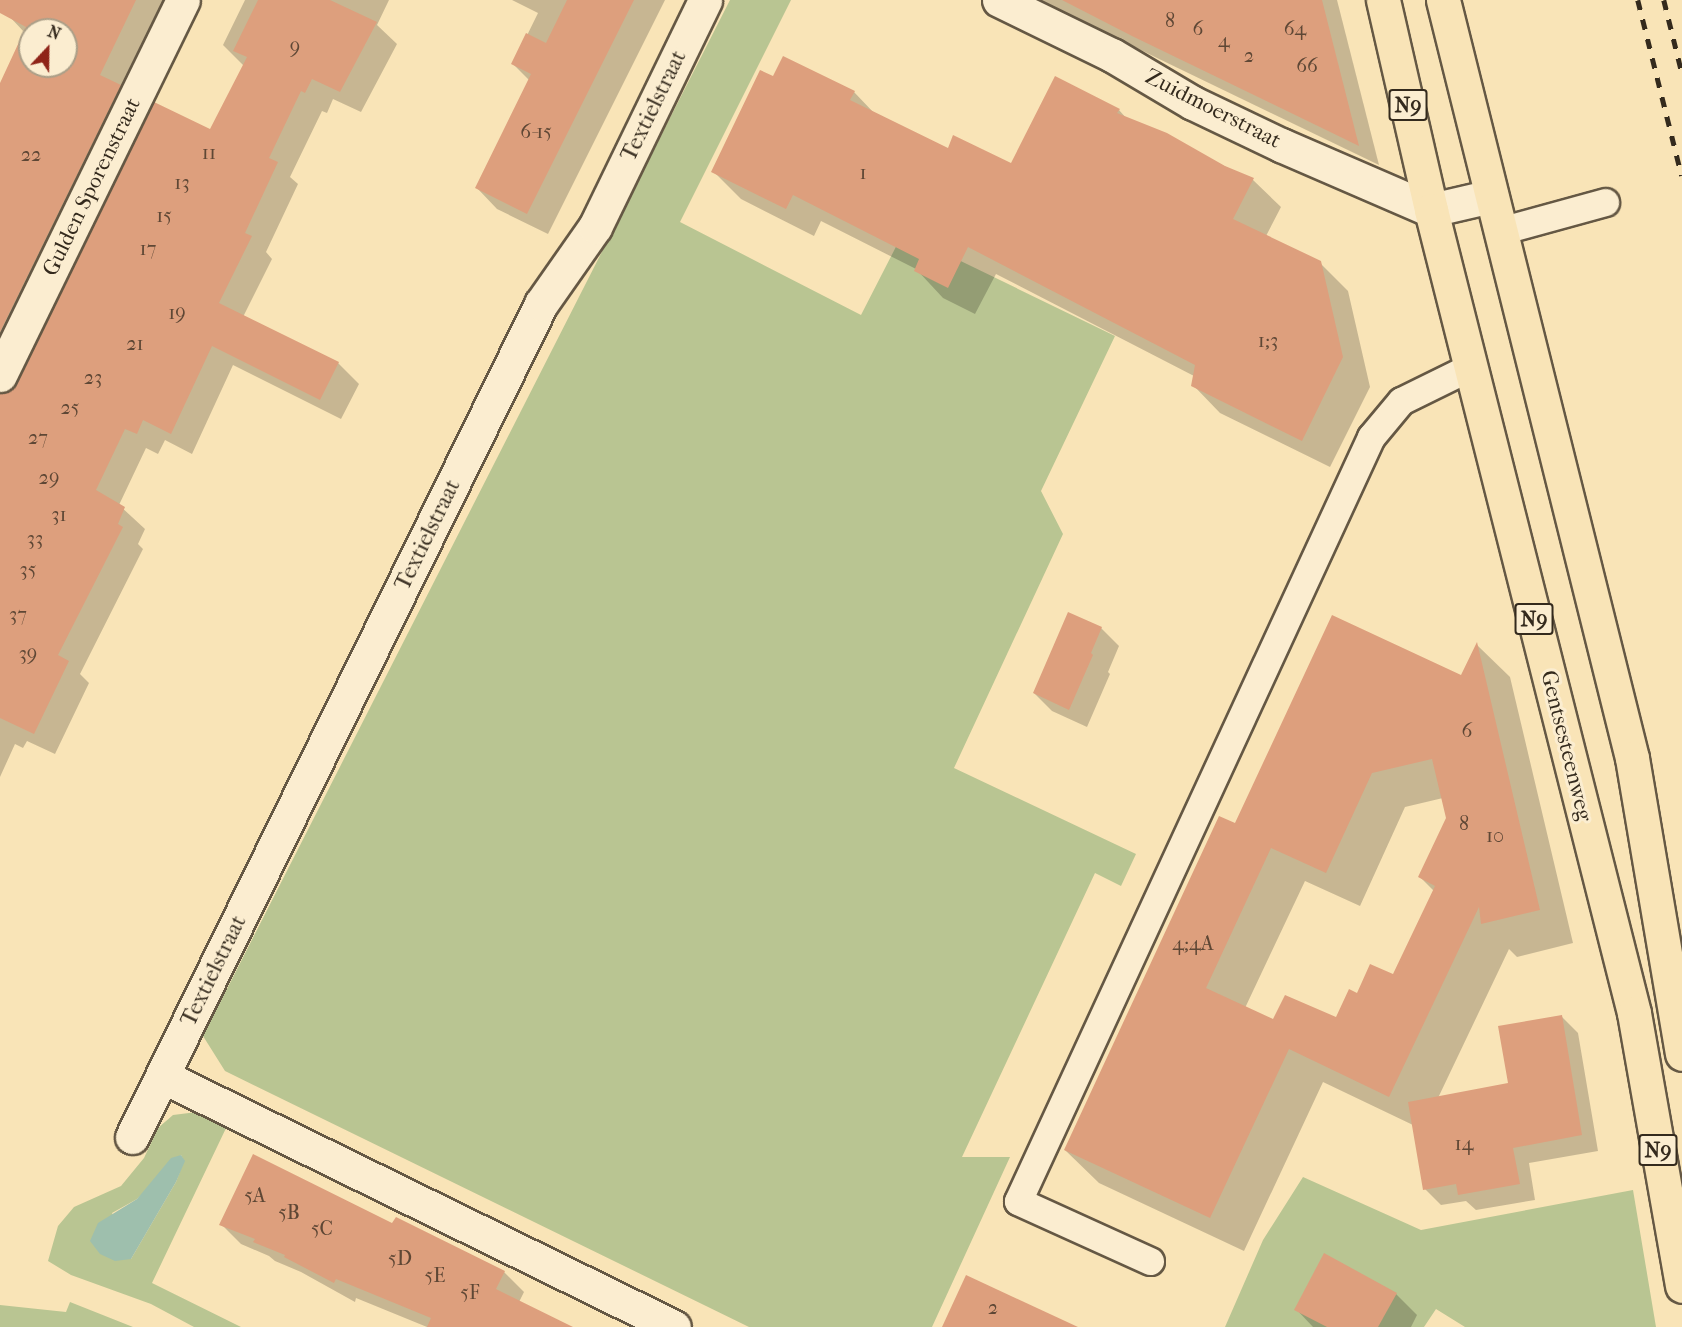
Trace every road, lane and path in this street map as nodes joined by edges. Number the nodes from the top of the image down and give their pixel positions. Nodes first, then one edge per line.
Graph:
1 (183, 0) edge
2 (705, 0) edge
3 (999, 0) edge
4 (1383, 0) edge
5 (1443, 0) edge
6 (1491, 196) junction
7 (1605, 202) dead end
8 (1431, 210) junction
9 (1500, 231) junction
10 (1470, 367) junction
11 (0, 375) edge
12 (1682, 1054) edge
13 (162, 1076) junction
14 (132, 1137) dead end
15 (1150, 1261) dead end
16 (1682, 1286) edge
17 (674, 1327) edge

1 - 11 street, Gulden Sporenstraat
2 - 13 street, Textielstraat
3 - 8 street, Zuidmoerstraat
4 - 8 main road, N9
5 - 6 main road
6 - 8 street
6 - 9 main road
7 - 9 lane
8 - 10 main road, Gentsesteenweg / N9
9 - 12 main road
10 - 15 lane
10 - 16 main road, Gentsesteenweg / N9
13 - 14 street, Textielstraat
13 - 17 street

